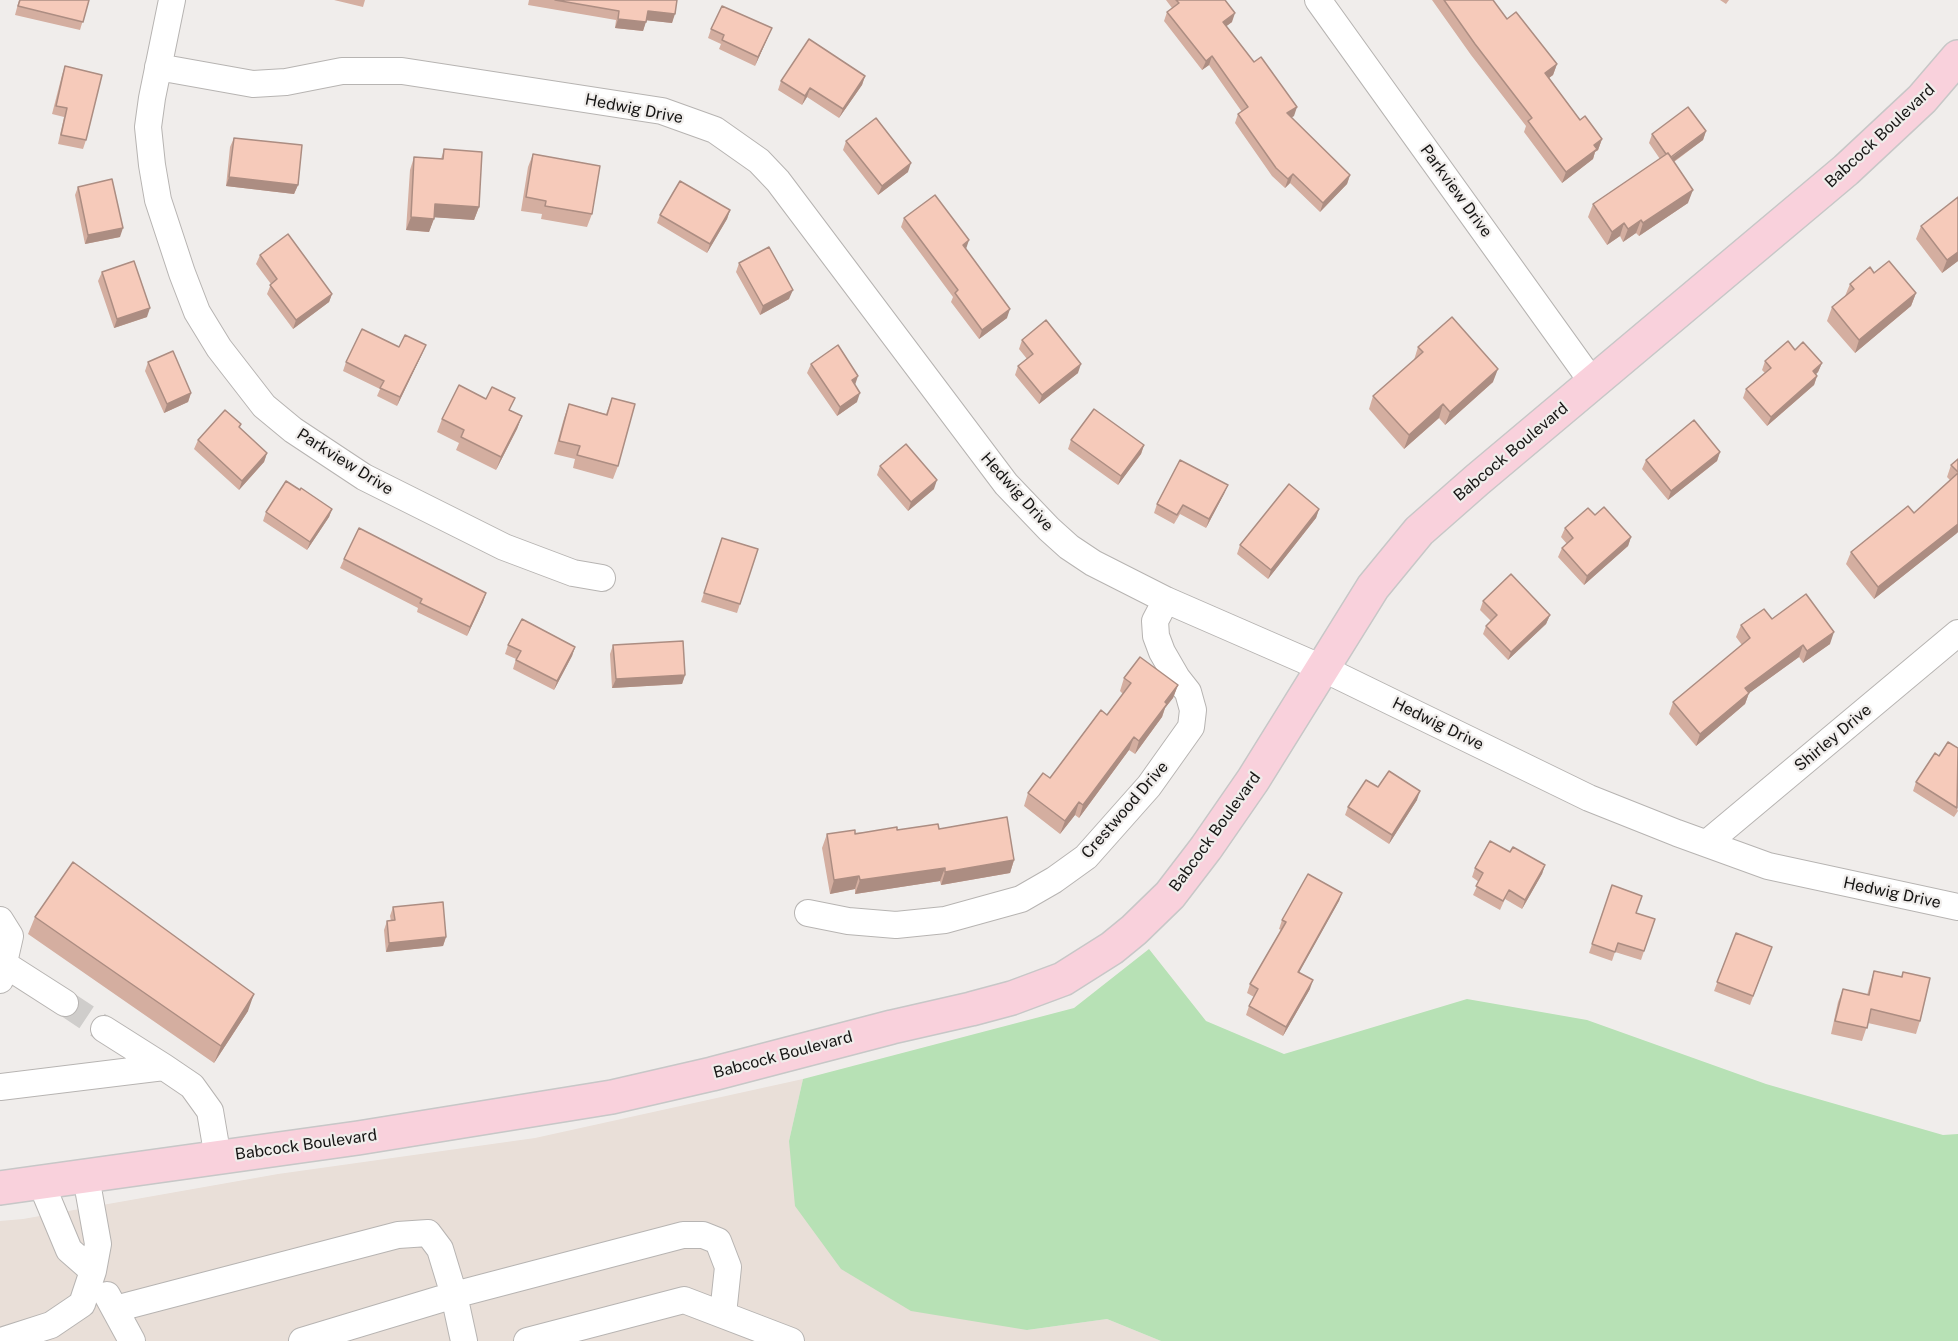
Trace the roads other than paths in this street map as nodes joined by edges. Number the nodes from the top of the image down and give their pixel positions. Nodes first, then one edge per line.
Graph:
1 (172, 0) edge
2 (1318, 0) edge
3 (1958, 57) edge
4 (158, 67) junction
5 (1593, 383) junction
6 (602, 578) dead end
7 (1166, 600) junction
8 (1958, 633) edge
9 (1322, 668) junction
10 (1707, 843) junction
11 (1958, 907) edge
12 (808, 913) dead end
13 (0, 920) edge
14 (2, 972) edge
15 (65, 1003) tunnel mouth
16 (104, 1029) tunnel mouth
17 (164, 1066) junction
18 (0, 1087) edge
19 (218, 1158) junction
20 (86, 1176) junction
21 (41, 1183) junction
22 (0, 1188) edge
23 (93, 1271) junction
24 (454, 1295) junction
25 (115, 1310) junction
26 (723, 1314) junction
27 (607, 1331) edge
28 (1, 1341) edge
29 (132, 1341) edge
30 (302, 1341) edge
31 (464, 1341) edge
32 (527, 1341) edge
33 (789, 1341) edge

1 - 4 street, Parkview Drive
2 - 5 street, Parkview Drive
3 - 5 main road, Babcock Boulevard
4 - 6 street, Parkview Drive
4 - 7 street, Hedwig Drive
5 - 9 main road, Babcock Boulevard
7 - 9 street, Hedwig Drive
7 - 12 street, Crestwood Drive
8 - 10 street, Shirley Drive
9 - 10 street, Hedwig Drive
9 - 19 main road, Babcock Boulevard
10 - 11 street, Hedwig Drive
13 - 14 street
14 - 15 street
16 - 17 street
17 - 18 street
17 - 19 street
19 - 20 main road, Babcock Boulevard
20 - 21 main road, Babcock Boulevard
20 - 23 street
21 - 22 main road, Babcock Boulevard
21 - 23 street
23 - 25 street
23 - 28 street
24 - 25 street
24 - 26 street
24 - 30 street
24 - 31 street
25 - 29 street
26 - 27 street
26 - 33 street
27 - 32 street

